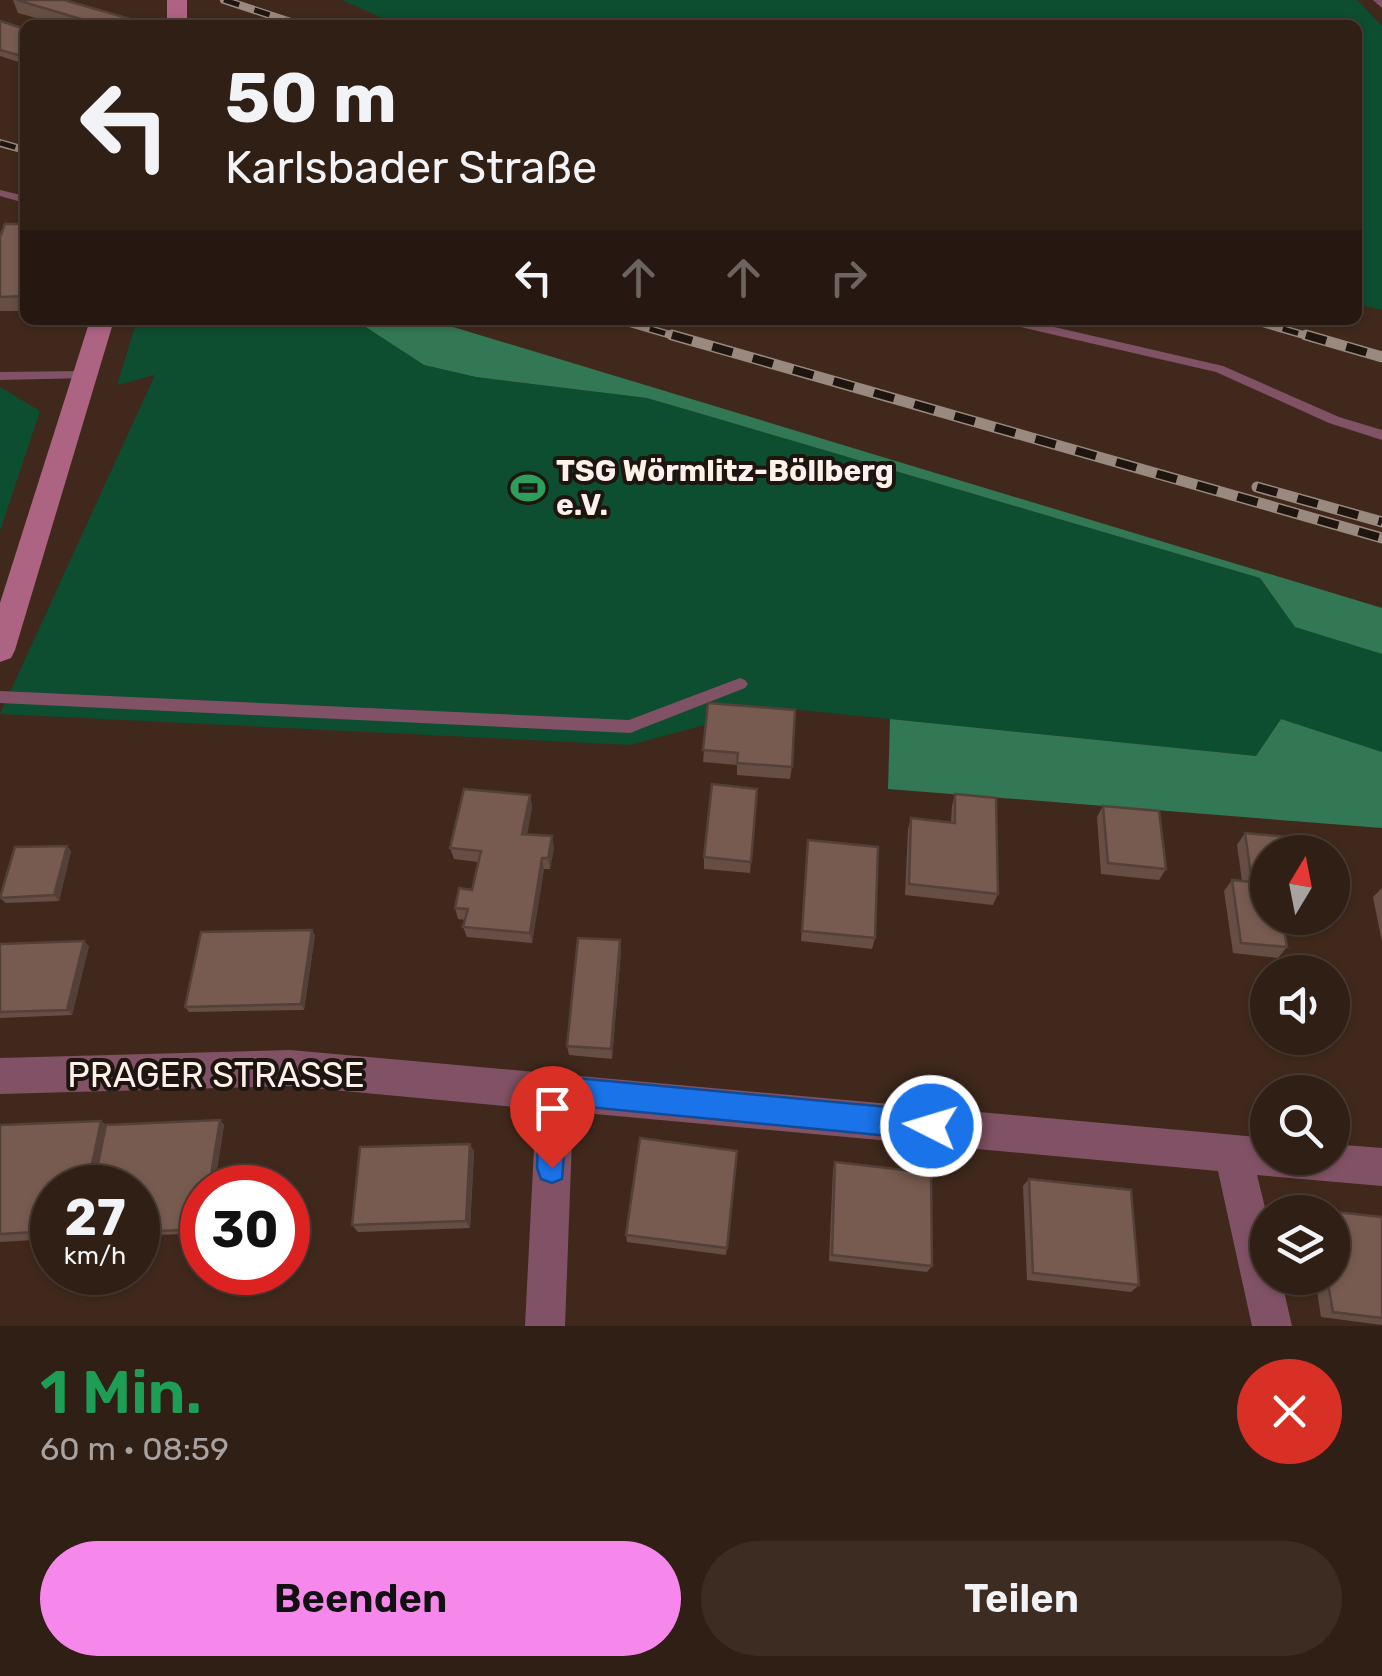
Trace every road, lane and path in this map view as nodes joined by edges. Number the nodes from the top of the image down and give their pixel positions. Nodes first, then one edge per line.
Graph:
1 (100, 325) edge
2 (1029, 325) edge
3 (84, 375) junction
4 (0, 376) edge
5 (1382, 436) edge
6 (0, 650) edge
7 (740, 684) dead end
8 (0, 696) edge
9 (0, 1076) edge
10 (554, 1090) junction
11 (1250, 1155) edge
12 (1350, 1164) edge
13 (1382, 1167) edge
14 (1258, 1175) edge
15 (545, 1326) edge
16 (1272, 1326) edge

1 - 3 street
2 - 5 lane
3 - 4 lane
3 - 6 street
7 - 8 lane
9 - 10 street, PRAGER STRASSE
10 - 11 street, PRAGER STRASSE
10 - 15 street
12 - 13 street, PRAGER STRASSE
14 - 16 street

